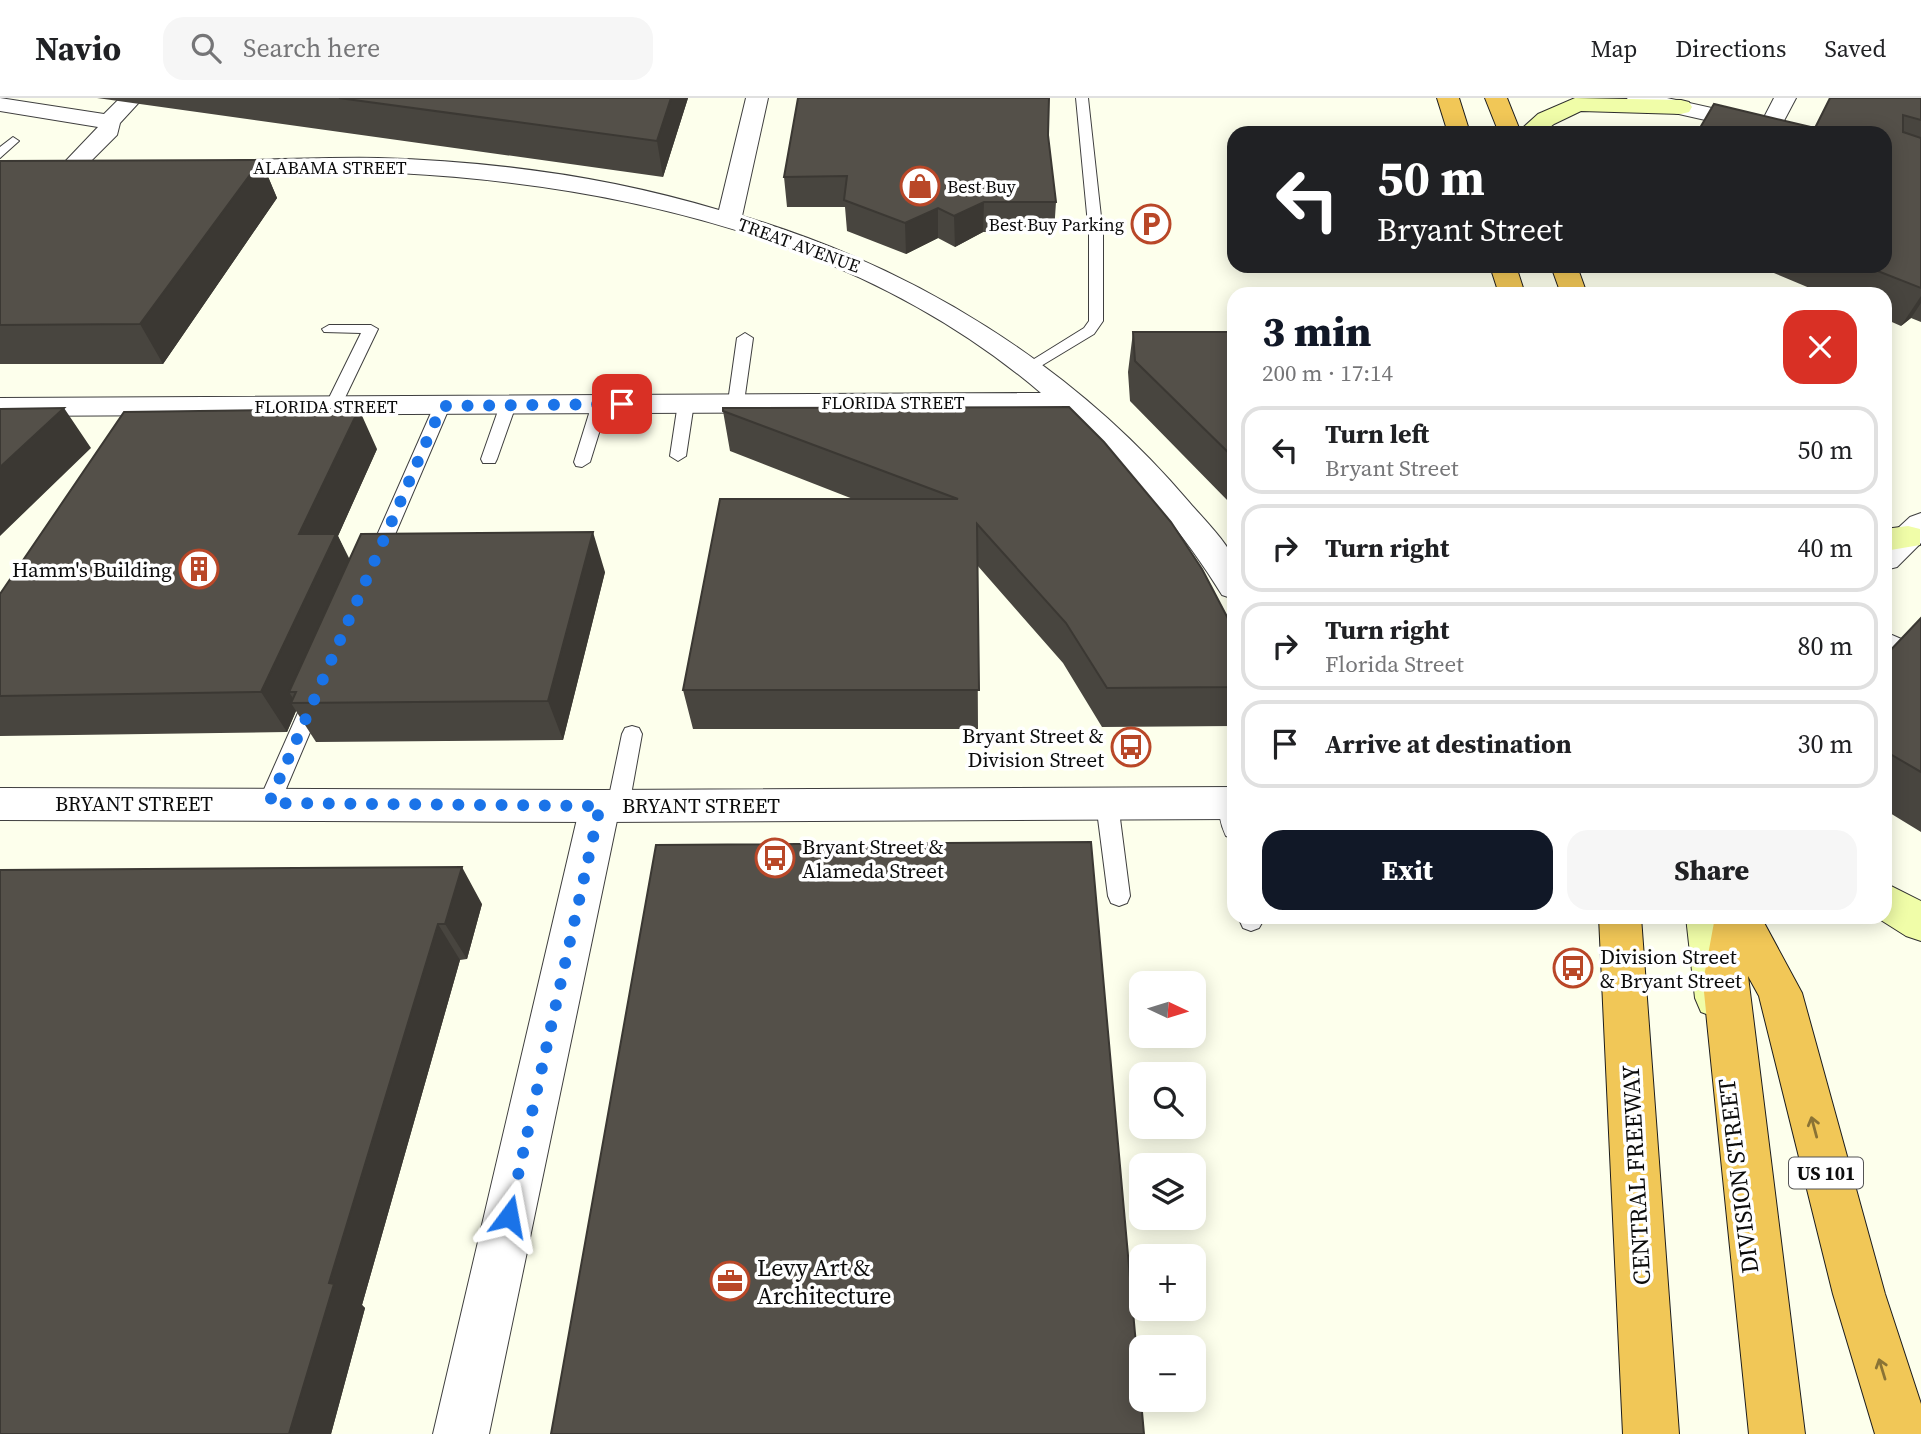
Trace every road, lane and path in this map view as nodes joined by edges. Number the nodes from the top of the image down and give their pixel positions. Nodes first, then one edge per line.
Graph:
1 (132, 98) edge
2 (757, 98) edge
3 (1082, 98) edge
4 (1446, 98) edge
5 (1495, 98) edge
6 (1638, 98) edge
7 (1785, 98) edge
8 (0, 104) edge
9 (1681, 107) junction
10 (109, 122) junction
11 (1455, 126) edge
12 (1505, 126) edge
13 (1537, 126) edge
14 (1766, 126) edge
15 (1771, 126) edge
16 (13, 141) dead end
17 (5, 164) edge
18 (196, 168) edge
19 (42, 169) edge
20 (70, 169) junction
21 (98, 169) edge
22 (491, 173) joint
23 (729, 220) junction
24 (330, 329) dead end
25 (745, 338) dead end
26 (1031, 367) junction
27 (686, 402) junction
28 (736, 402) junction
29 (1072, 402) junction
30 (600, 404) junction
31 (508, 405) junction
32 (442, 406) junction
33 (0, 407) edge
34 (333, 407) junction
35 (678, 456) dead end
36 (489, 459) dead end
37 (582, 462) dead end
38 (369, 573) edge
39 (1227, 577) edge
40 (325, 675) edge
41 (632, 734) dead end
42 (269, 803) junction
43 (1107, 803) junction
44 (0, 804) edge
45 (609, 806) junction
46 (1227, 812) edge
47 (1119, 896) dead end
48 (1892, 905) edge
49 (1921, 923) edge
50 (1618, 924) edge
51 (1708, 924) edge
52 (1736, 924) edge
53 (1741, 924) edge
54 (461, 1434) edge
55 (1650, 1434) edge
56 (1770, 1434) edge
57 (1777, 1434) edge
58 (1903, 1434) edge

1 - 10 street
2 - 23 street
3 - 26 lane
4 - 11 highway
5 - 12 highway
6 - 9 street
7 - 15 street
8 - 10 street
9 - 13 main road
9 - 14 street
10 - 20 street
16 - 17 lane
18 - 22 street, ALABAMA STREET
19 - 20 street
20 - 21 street
22 - 23 street, TREAT AVENUE
23 - 26 street, TREAT AVENUE
24 - 34 lane
25 - 28 lane
26 - 29 street, TREAT AVENUE
27 - 28 street, FLORIDA STREET
27 - 30 street, FLORIDA STREET
27 - 35 lane
28 - 29 street, FLORIDA STREET
29 - 39 street
30 - 31 street, FLORIDA STREET
30 - 37 lane
31 - 32 street, FLORIDA STREET
31 - 36 lane
32 - 34 street, FLORIDA STREET
32 - 38 lane
33 - 34 street, FLORIDA STREET
40 - 42 lane
41 - 45 lane
42 - 44 street, BRYANT STREET
42 - 45 street, BRYANT STREET
43 - 45 street, BRYANT STREET
43 - 46 street, BRYANT STREET
43 - 47 lane
45 - 54 street
48 - 49 main road
50 - 55 main road
51 - 56 main road, DIVISION STREET
52 - 57 highway
58 -> 53 highway, US 101

